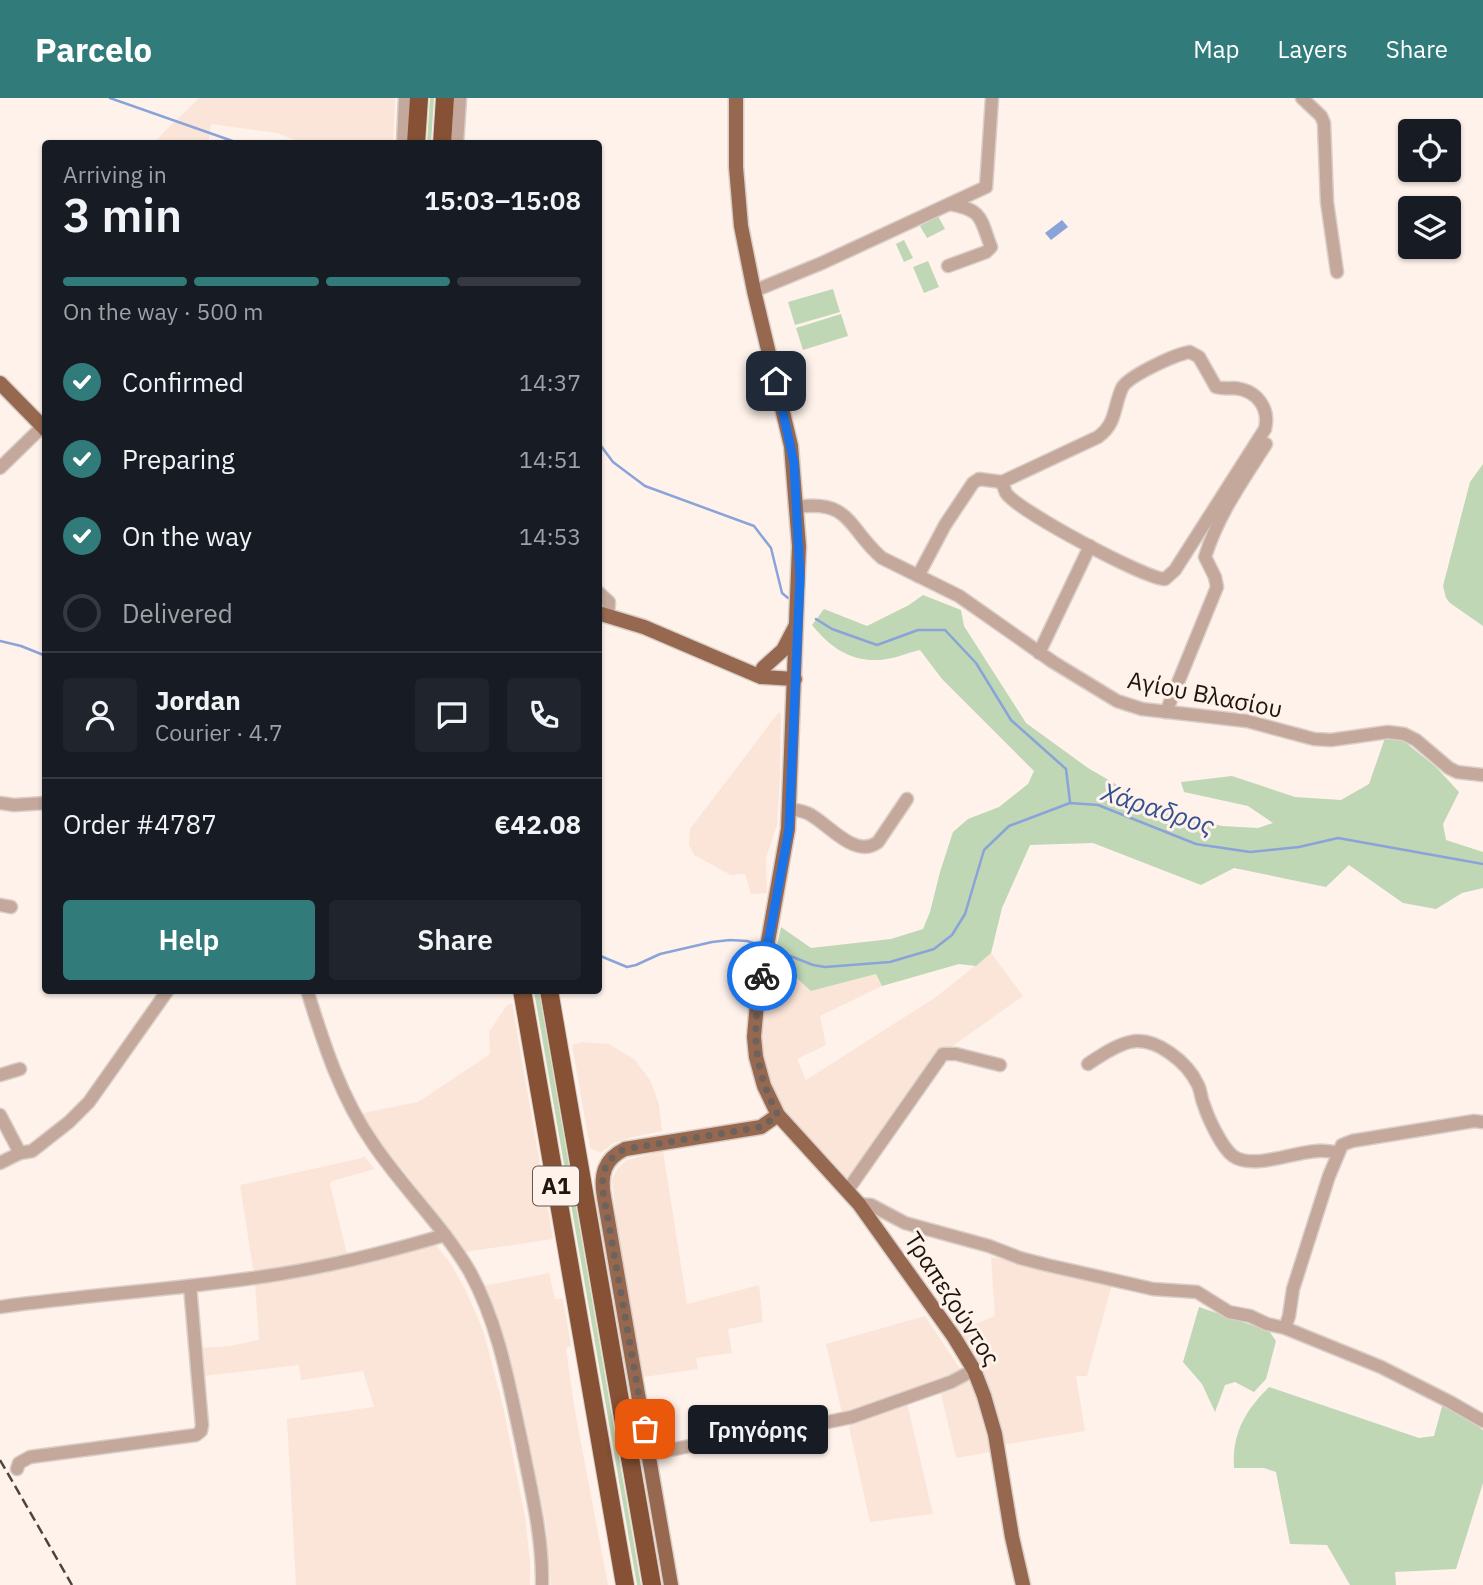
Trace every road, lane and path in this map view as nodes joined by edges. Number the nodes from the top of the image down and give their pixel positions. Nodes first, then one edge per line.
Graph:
1 (405, 98) edge
2 (419, 98) edge
3 (445, 98) edge
4 (460, 98) edge
5 (736, 98) edge
6 (992, 98) edge
7 (1302, 98) edge
8 (404, 140) edge
9 (415, 140) edge
10 (442, 140) edge
11 (457, 140) edge
12 (949, 204) junction
13 (948, 267) dead end
14 (1337, 272) dead end
15 (754, 291) junction
16 (0, 383) edge
17 (42, 426) edge
18 (42, 430) edge
19 (1266, 444) dead end
20 (0, 468) edge
21 (1002, 482) junction
22 (798, 507) junction
23 (1090, 546) junction
24 (918, 576) junction
25 (602, 596) edge
26 (603, 614) edge
27 (798, 619) junction
28 (1039, 653) junction
29 (763, 668) junction
30 (745, 670) junction
31 (796, 674) junction
32 (1166, 712) junction
33 (1483, 775) edge
34 (907, 799) dead end
35 (0, 803) edge
36 (42, 803) edge
37 (790, 809) junction
38 (165, 994) edge
39 (308, 994) edge
40 (521, 994) edge
41 (552, 994) edge
42 (1088, 1064) dead end
43 (1000, 1065) dead end
44 (20, 1069) dead end
45 (0, 1075) edge
46 (0, 1115) edge
47 (778, 1115) junction
48 (1483, 1122) edge
49 (1338, 1152) junction
50 (20, 1153) junction
51 (0, 1163) edge
52 (847, 1191) junction
53 (859, 1204) junction
54 (445, 1235) junction
55 (190, 1286) junction
56 (0, 1307) edge
57 (1284, 1328) junction
58 (974, 1370) junction
59 (1483, 1421) edge
60 (650, 1454) junction
61 (17, 1469) dead end
62 (542, 1585) edge
63 (625, 1585) edge
64 (652, 1585) edge
65 (671, 1585) edge
66 (1023, 1585) edge

1 - 8 street
2 - 9 highway
3 - 10 highway
4 - 11 street
5 - 15 main road, Τραπεζούντος
6 - 12 street
7 - 14 street
12 - 13 street
12 - 15 street
15 - 22 main road, Τραπεζούντος
16 - 17 main road
18 - 20 street
19 - 32 street
21 - 23 street
21 - 23 street
21 - 24 street
22 - 24 street, Αγίου Βλασίου
22 - 27 main road, Τραπεζούντος
23 - 28 street
24 - 28 street, Αγίου Βλασίου
25 - 26 street
26 - 30 main road
27 - 29 main road
27 - 31 main road, Τραπεζούντος
28 - 32 street, Αγίου Βλασίου
29 - 30 main road
29 - 31 main road
30 - 31 main road
31 - 37 main road, Τραπεζούντος
32 - 33 street, Αγίου Βλασίου
34 - 37 street
35 - 36 street
37 - 47 main road, Τραπεζούντος
38 - 50 street
39 - 54 street
40 - 63 highway, Α1
41 - 64 highway, Α1
42 - 49 street
43 - 52 street
44 - 45 street
46 - 50 street
47 - 52 main road, Τραπεζούντος
47 - 60 main road
48 - 49 street
49 - 57 street
50 - 51 street
52 - 53 main road, Τραπεζούντος
53 - 57 street
53 - 58 main road, Τραπεζούντος
54 - 55 street
54 - 62 street
55 - 56 street
55 - 61 street
57 - 59 street
58 - 60 street
58 - 66 main road, Τραπεζούντος
60 - 65 main road

